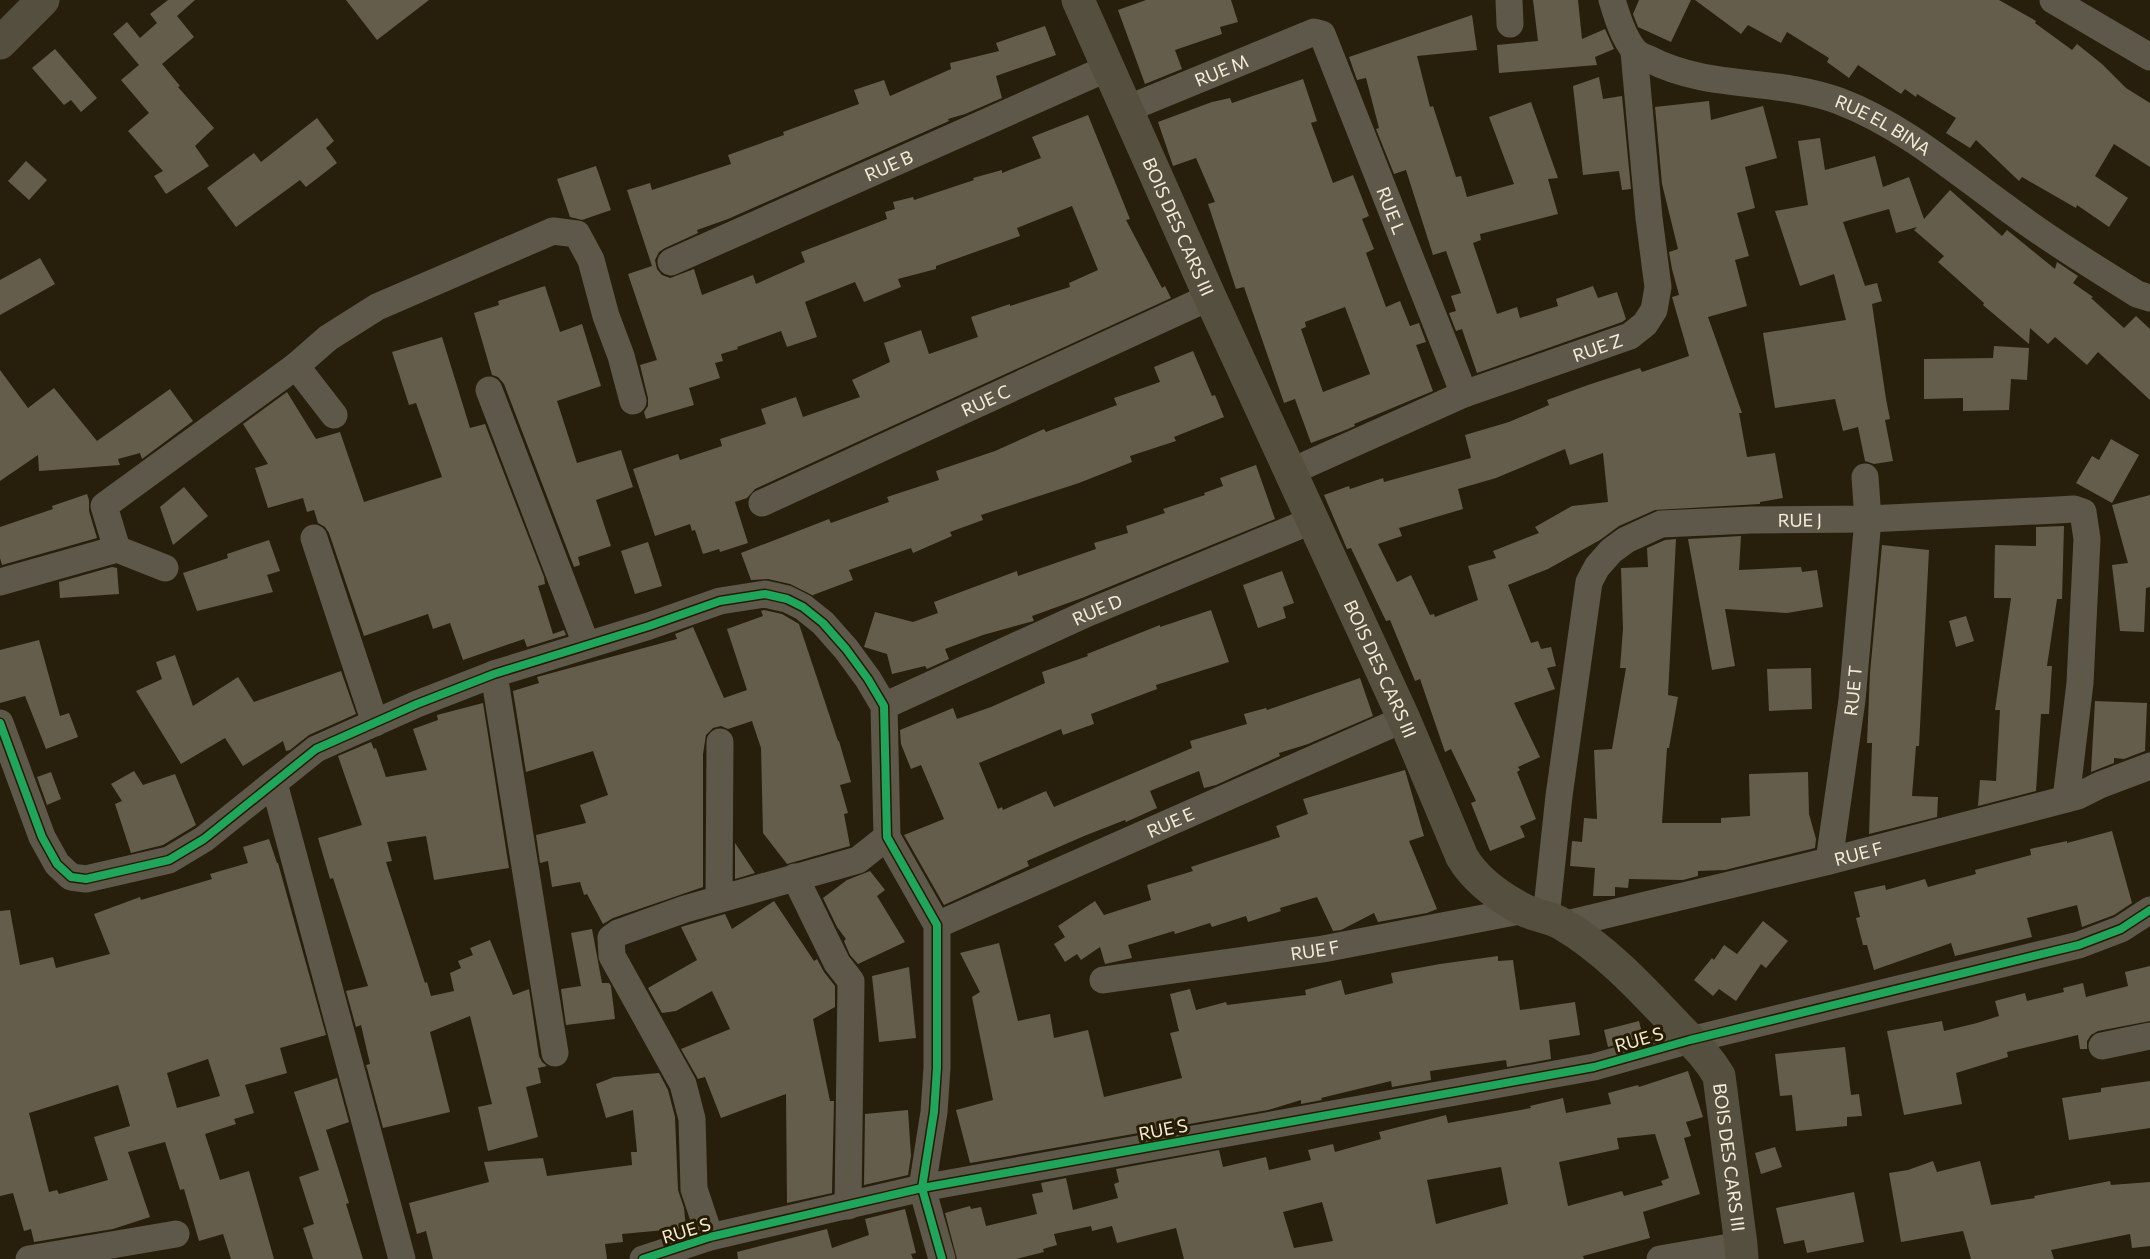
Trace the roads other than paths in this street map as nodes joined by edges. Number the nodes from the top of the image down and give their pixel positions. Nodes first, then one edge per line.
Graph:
1 (43, 0) edge
2 (1078, 0) edge
3 (1612, 0) edge
4 (2054, 0) edge
5 (1314, 32) joint
6 (0, 43) edge
7 (1634, 52) junction
8 (2150, 57) edge
9 (1108, 68) junction
10 (1127, 109) junction
11 (671, 262) dead end
12 (1210, 297) junction
13 (2150, 298) edge
14 (296, 366) junction
15 (489, 390) dead end
16 (1464, 394) junction
17 (633, 401) dead end
18 (334, 415) dead end
19 (1290, 472) junction
20 (1865, 477) dead end
21 (762, 503) dead end
22 (1313, 519) junction
23 (1868, 519) junction
24 (314, 538) dead end
25 (117, 549) junction
26 (165, 568) dead end
27 (0, 582) edge
28 (586, 644) junction
29 (494, 674) junction
30 (884, 706) junction
31 (1404, 719) junction
32 (0, 723) edge
33 (375, 723) junction
34 (720, 742) dead end
35 (2150, 766) edge
36 (274, 783) junction
37 (2066, 798) junction
38 (887, 837) junction
39 (1829, 861) junction
40 (795, 877) junction
41 (719, 899) junction
42 (2150, 910) edge
43 (1544, 917) junction
44 (937, 926) junction
45 (1103, 980) dead end
46 (2150, 1036) edge
47 (1690, 1040) junction
48 (2102, 1046) dead end
49 (555, 1053) dead end
50 (922, 1188) junction
51 (848, 1206) junction
52 (176, 1234) dead end
53 (710, 1237) junction
54 (1741, 1252) edge
55 (29, 1259) edge
56 (402, 1259) edge
57 (643, 1259) edge
58 (942, 1259) edge
59 (1660, 1259) edge

1 - 6 street
2 - 9 street, BOIS DES CARS III
3 - 7 street
4 - 8 street
5 - 10 street, RUE M
5 - 16 street, RUE L
7 - 13 street, RUE EL BINA
7 - 16 street, RUE Z
9 - 10 street, BOIS DES CARS III
9 - 11 street, RUE B
10 - 12 street, BOIS DES CARS III
12 - 19 street, BOIS DES CARS III
12 - 21 street, RUE C
14 - 17 street
14 - 18 street
14 - 25 street
15 - 28 street
16 - 19 street, RUE Z
19 - 22 street, BOIS DES CARS III
20 - 23 street, RUE T
22 - 30 street, RUE D
22 - 31 street, BOIS DES CARS III
23 - 37 street, RUE J
23 - 39 street, RUE T
23 - 43 street, RUE J
24 - 33 street
25 - 26 street
25 - 27 street
28 - 29 street
28 - 30 street
29 - 33 street
29 - 49 street
30 - 38 street
31 - 43 street, BOIS DES CARS III
31 - 44 street, RUE E
32 - 36 street
33 - 36 street
34 - 41 street
35 - 37 street, RUE F
36 - 56 street
37 - 39 street, RUE F
38 - 40 street
38 - 44 street
39 - 43 street, RUE F
40 - 41 street
40 - 51 street
41 - 53 street
42 - 47 street, RUE S
43 - 45 street, RUE F
43 - 47 street, BOIS DES CARS III
44 - 50 street
46 - 48 street
47 - 50 street, RUE S
47 - 54 street, BOIS DES CARS III
50 - 51 street, RUE S
50 - 58 street
51 - 53 street, RUE S
52 - 55 street
53 - 57 street, RUE S
54 - 59 street

